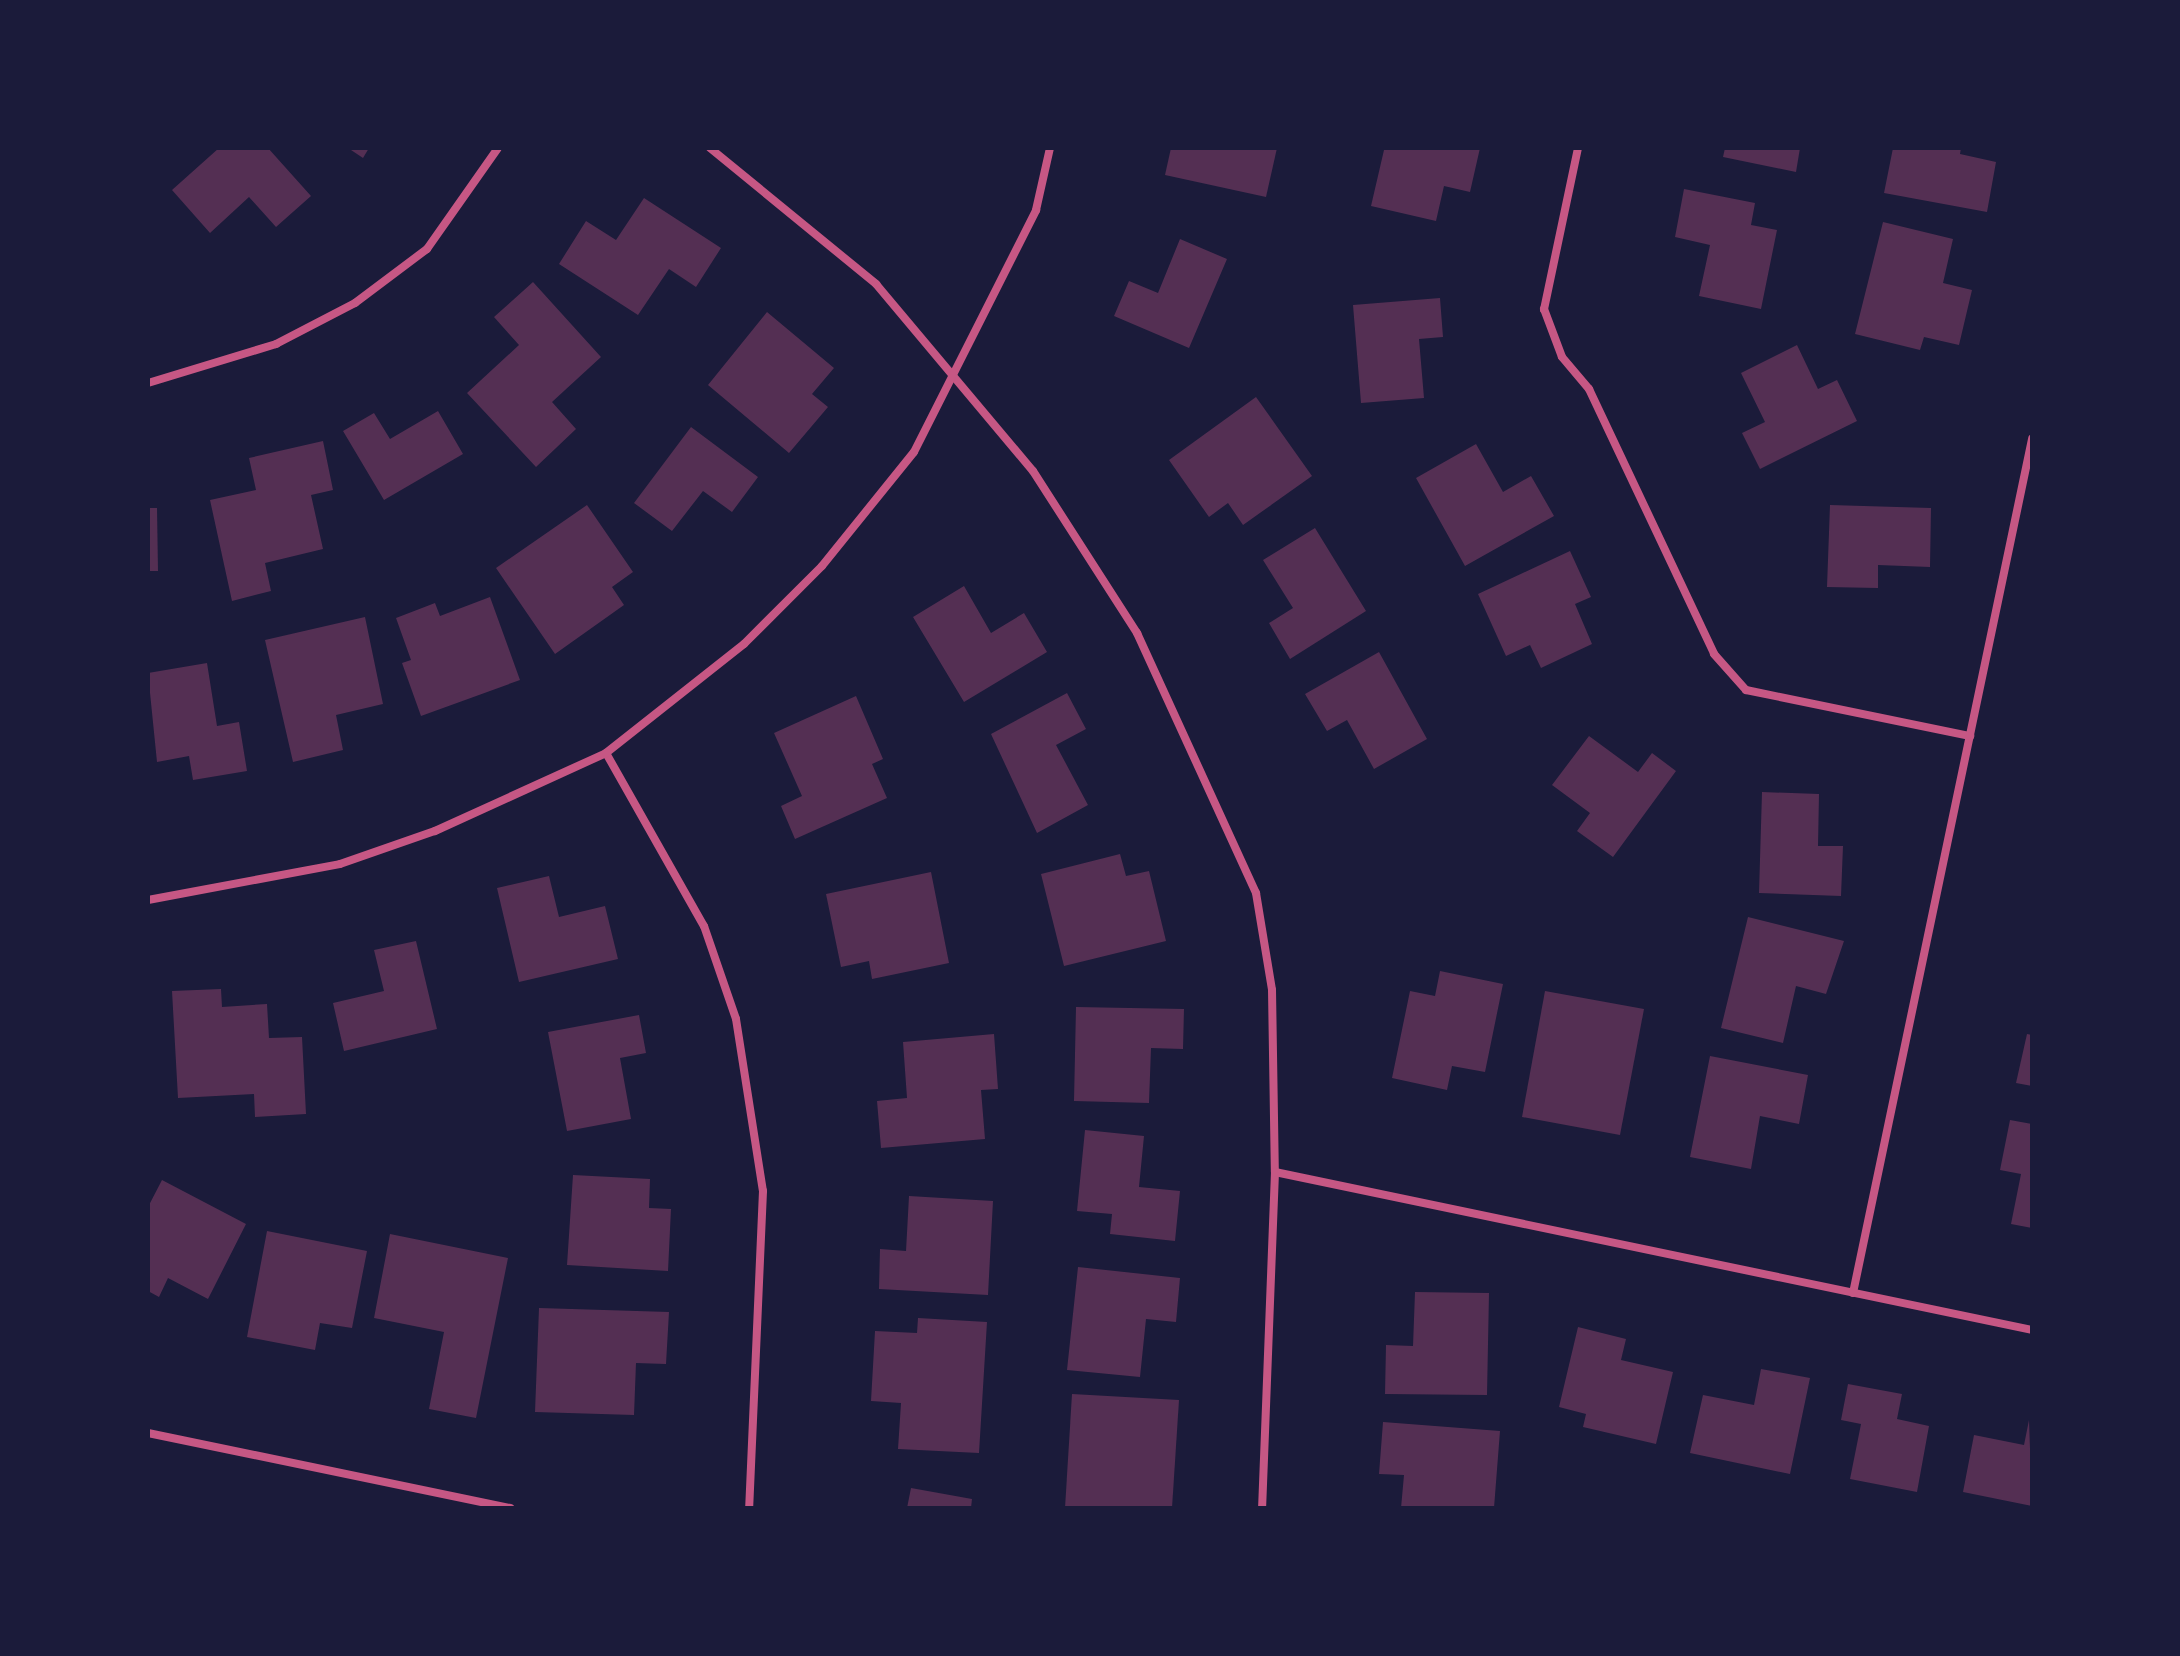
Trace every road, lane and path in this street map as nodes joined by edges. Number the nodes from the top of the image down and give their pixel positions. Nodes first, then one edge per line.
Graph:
1 (498, 148) edge
2 (710, 148) edge
3 (1050, 148) edge
4 (1578, 148) edge
5 (953, 376) junction
6 (148, 383) edge
7 (2032, 439) edge
8 (1970, 736) junction
9 (606, 753) junction
10 (148, 900) edge
11 (1275, 1172) junction
12 (1853, 1293) junction
13 (2032, 1330) edge
14 (148, 1433) edge
15 (510, 1508) edge
16 (749, 1508) edge
17 (1262, 1508) edge

1 - 6 street
2 - 5 street
3 - 5 street
4 - 8 street
5 - 9 street
5 - 11 street
7 - 8 street
8 - 12 street
9 - 10 street
9 - 16 street
11 - 12 street
11 - 17 street
12 - 13 street
14 - 15 street

